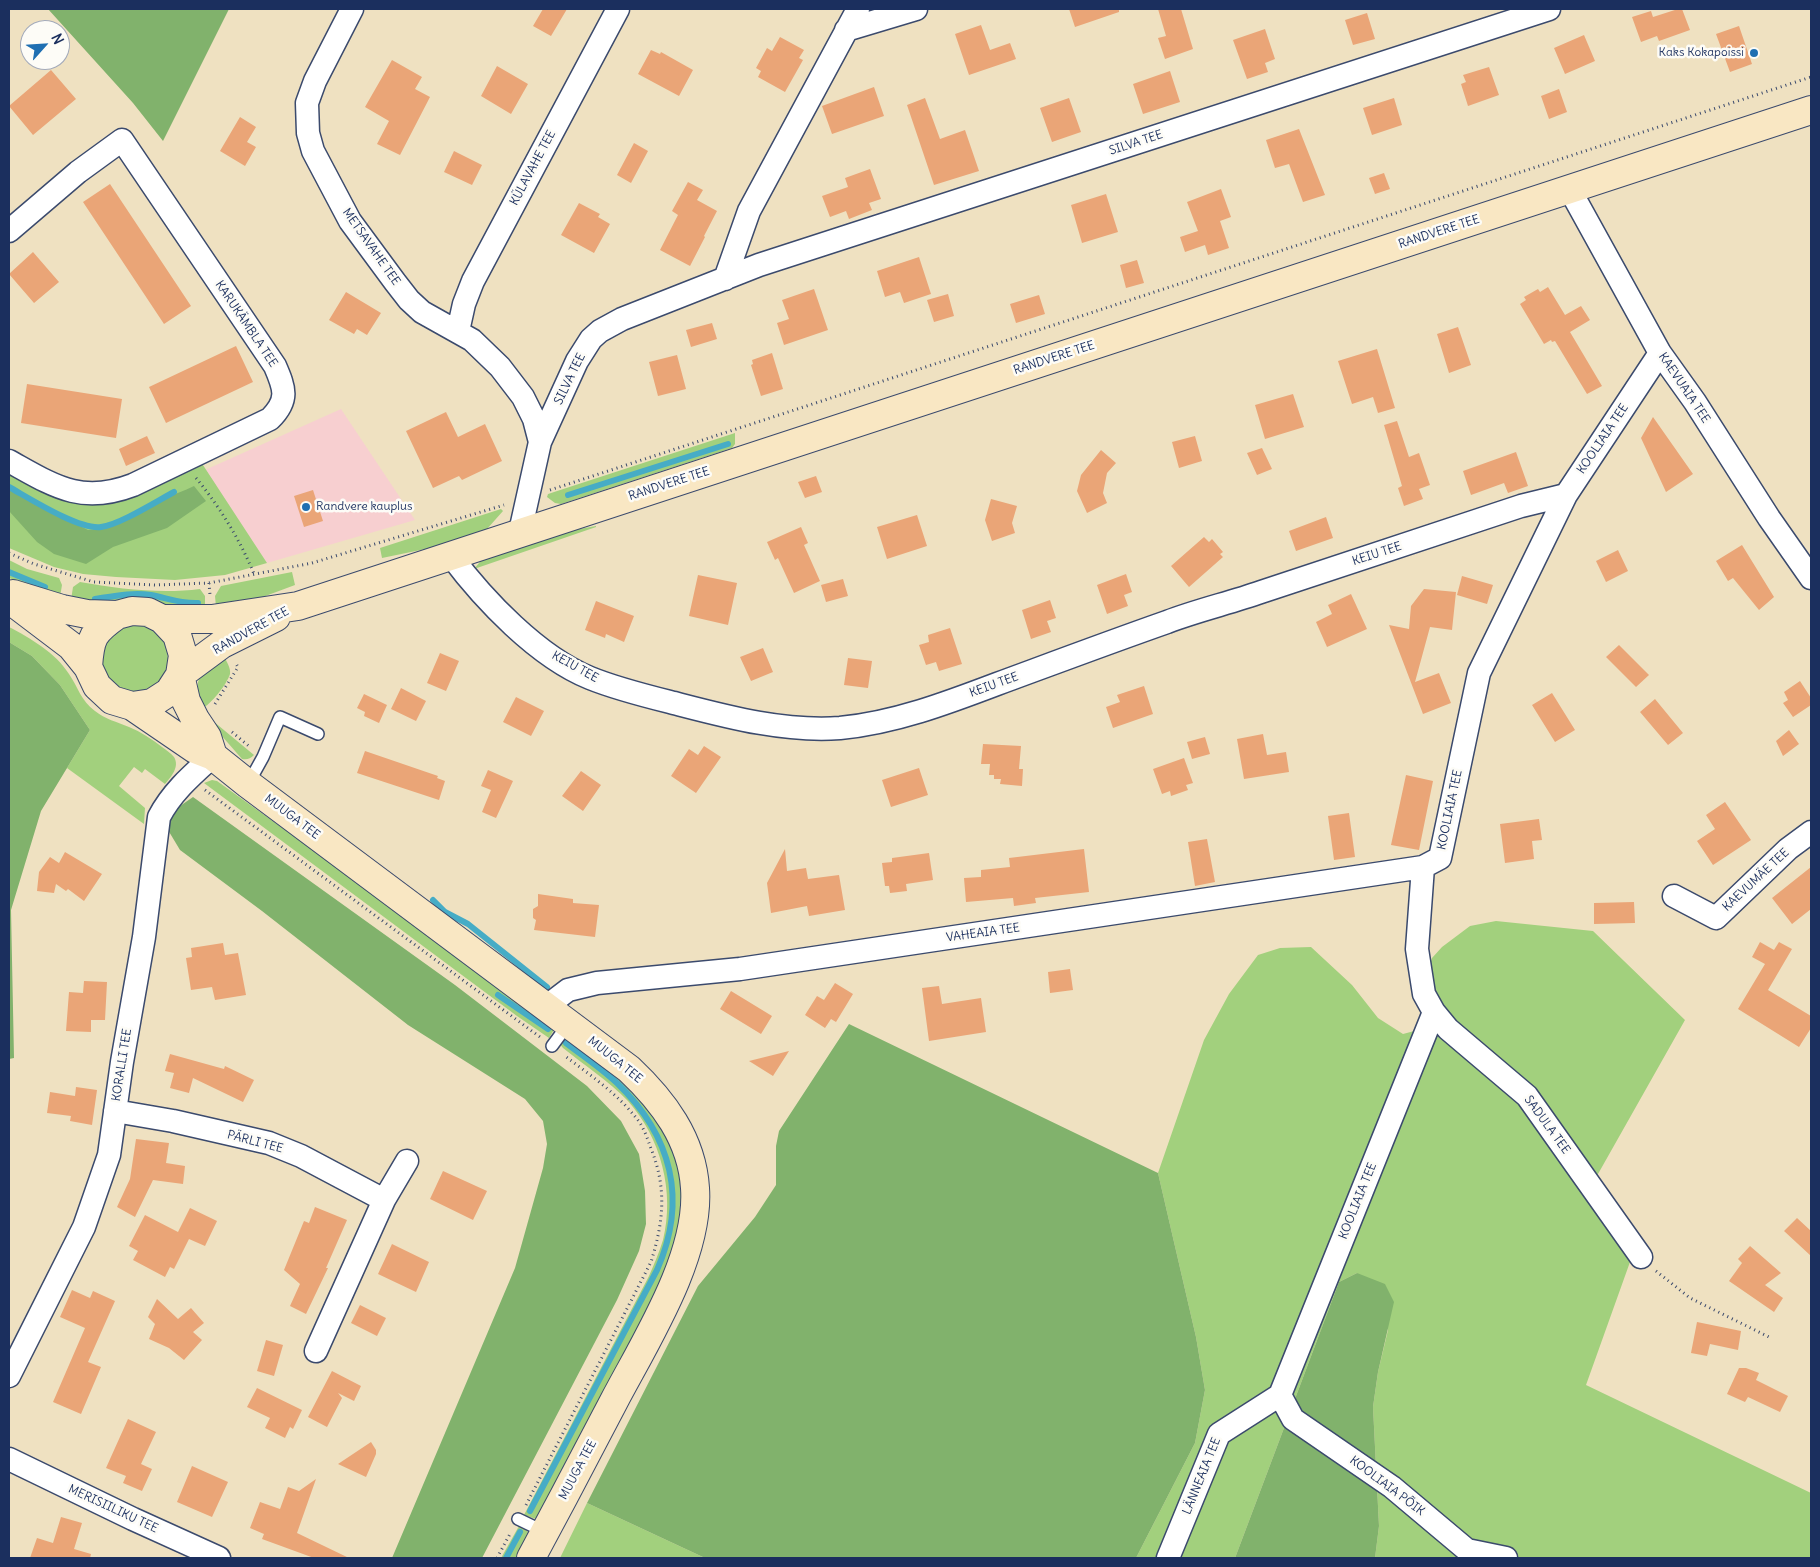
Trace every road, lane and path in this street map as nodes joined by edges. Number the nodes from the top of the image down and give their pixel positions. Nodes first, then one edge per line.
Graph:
1 (352, 9) edge
2 (618, 9) edge
3 (858, 9) edge
4 (916, 9) edge
5 (1549, 9) edge
6 (846, 30) junction
7 (1811, 77) edge
8 (1811, 110) edge
9 (1570, 190) junction
10 (9, 230) edge
11 (725, 279) junction
12 (458, 331) junction
13 (1660, 353) junction
14 (540, 442) junction
15 (9, 460) edge
16 (182, 460) junction
17 (1566, 495) junction
18 (529, 498) junction
19 (520, 532) junction
20 (9, 553) edge
21 (452, 556) junction
22 (254, 574) junction
23 (1811, 578) edge
24 (9, 593) edge
25 (9, 599) edge
26 (298, 606) junction
27 (117, 614) junction
28 (162, 619) junction
29 (88, 667) junction
30 (238, 667) dead end
31 (180, 675) junction
32 (132, 706) junction
33 (211, 710) dead end
34 (232, 732) dead end
35 (318, 734) dead end
36 (212, 756) junction
37 (263, 757) junction
38 (189, 778) junction
39 (248, 784) junction
40 (1811, 832) edge
41 (1423, 867) junction
42 (1674, 896) dead end
43 (547, 1006) junction
44 (1434, 1012) junction
45 (569, 1023) junction
46 (552, 1046) junction
47 (115, 1111) junction
48 (407, 1161) dead end
49 (384, 1200) junction
50 (1640, 1257) joint
51 (1769, 1337) dead end
52 (316, 1351) dead end
53 (9, 1376) edge
54 (1280, 1395) junction
55 (9, 1459) edge
56 (518, 1519) junction
57 (546, 1532) junction
58 (219, 1558) edge
59 (497, 1558) edge
60 (531, 1558) edge
61 (1168, 1558) edge
62 (1506, 1558) edge

1 - 12 street, METSAVAHE TEE
2 - 12 street, KÜLAVAHE TEE
3 - 6 street
4 - 6 street
5 - 11 street, SILVA TEE
6 - 11 street
7 - 18 path
8 - 9 street, RANDVERE TEE
9 - 13 street, KAEVUAIA TEE
9 - 19 street, RANDVERE TEE
10 - 16 street, KARUKÄMBLA TEE
11 - 14 street, SILVA TEE
12 - 14 street, METSAVAHE TEE
13 - 17 street, KOOLIAIA TEE
13 - 23 street, KAEVUAIA TEE
14 - 18 street, SILVA TEE
15 - 16 street, KARUKÄMBLA TEE
16 - 22 path
17 - 21 street, KEIU TEE
17 - 41 street, KOOLIAIA TEE
18 - 19 street, SILVA TEE
18 - 22 path
19 - 21 street, RANDVERE TEE
20 - 22 path
21 - 26 street, RANDVERE TEE
24 - 27 street, RANDVERE TEE
25 - 29 street
26 - 28 street, RANDVERE TEE
26 - 31 street, RANDVERE TEE
27 - 28 street, RANDVERE TEE
27 - 29 street
28 - 31 street
29 - 32 street
30 - 33 path
31 - 32 street, RANDVERE TEE
31 - 36 street
32 - 36 street, MUUGA TEE
34 - 37 path
35 - 37 lane
36 - 38 street, KORALLI TEE
36 - 39 street, MUUGA TEE
37 - 39 lane
38 - 46 path
38 - 47 street, KORALLI TEE
39 - 43 street, MUUGA TEE
40 - 42 street, KAEVUMÄE TEE
41 - 43 street, VAHEAIA TEE
41 - 44 street
43 - 45 street, MUUGA TEE
44 - 50 street, SADULA TEE
44 - 54 street, KOOLIAIA TEE
45 - 46 lane
45 - 57 street, MUUGA TEE
46 - 56 path
47 - 49 street, PÄRLI TEE
47 - 53 street, KORALLI TEE
48 - 49 street
49 - 52 street
50 - 51 path
54 - 61 street, LÄNNEAIA TEE
54 - 62 street, KOOLIAIA PÕIK
55 - 58 street, MERISIILIKU TEE
56 - 57 lane
56 - 59 path
57 - 60 street, MUUGA TEE

